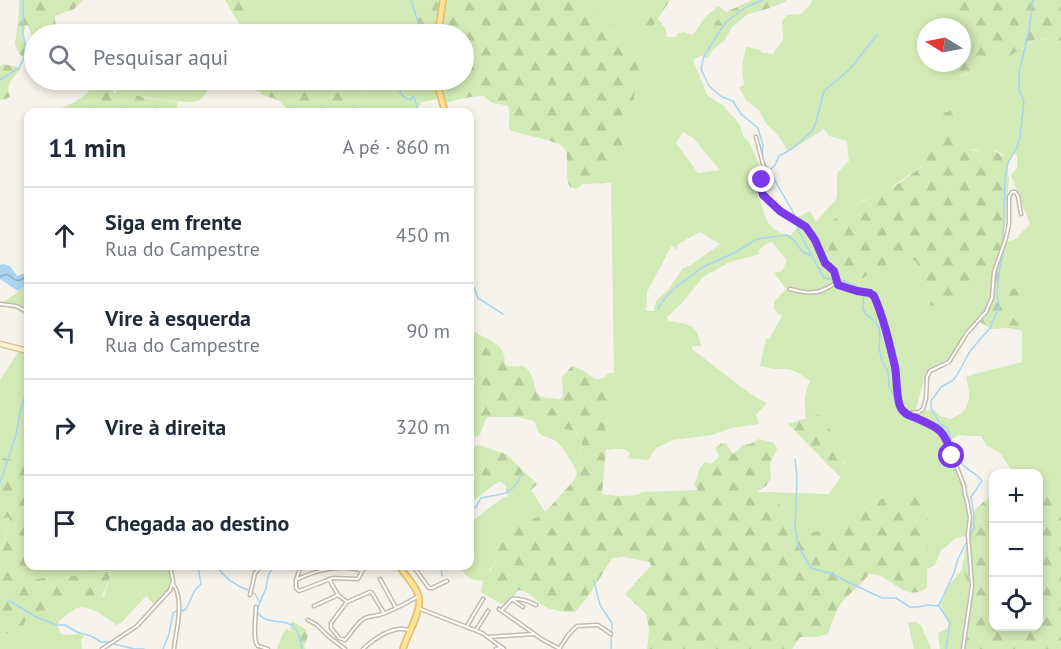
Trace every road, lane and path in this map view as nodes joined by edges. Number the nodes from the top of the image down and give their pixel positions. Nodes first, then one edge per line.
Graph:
1 (443, 0) edge
2 (439, 24) edge
3 (439, 90) edge
4 (444, 108) edge
5 (756, 137) dead end
6 (1021, 214) dead end
7 (838, 285) junction
8 (789, 289) dead end
9 (0, 304) edge
10 (24, 310) edge
11 (0, 344) edge
12 (24, 350) edge
13 (910, 416) junction
14 (171, 570) edge
15 (258, 570) edge
16 (300, 570) edge
17 (327, 570) edge
18 (358, 570) edge
19 (402, 570) edge
20 (416, 570) edge
21 (362, 571) joint
22 (329, 579) junction
23 (380, 579) dead end
24 (447, 581) dead end
25 (296, 582) junction
26 (173, 584) junction
27 (250, 595) dead end
28 (338, 595) junction
29 (419, 596) junction
30 (483, 599) dead end
31 (512, 600) junction
32 (347, 602) junction
33 (536, 605) dead end
34 (314, 606) dead end
35 (256, 607) dead end
36 (523, 607) dead end
37 (396, 608) junction
38 (418, 608) junction
39 (488, 611) dead end
40 (384, 613) junction
41 (308, 620) dead end
42 (467, 626) junction
43 (409, 630) junction
44 (476, 630) junction
45 (534, 634) junction
46 (611, 634) dead end
47 (489, 637) junction
48 (503, 648) edge
49 (102, 649) edge
50 (174, 649) edge
51 (268, 649) edge
52 (345, 649) edge
53 (363, 649) edge
54 (403, 649) edge
55 (496, 649) edge
56 (560, 649) edge
57 (963, 649) edge

1 - 2 main road
3 - 4 main road
5 - 7 street
6 - 13 street
7 - 8 street
7 - 13 street
9 - 10 street
11 - 12 main road
13 - 57 street
14 - 26 street
15 - 27 street
16 - 25 street
17 - 25 street
18 - 21 street
19 - 29 main road
20 - 24 street
21 - 22 street
22 - 25 street
22 - 28 street
23 - 37 street
26 - 49 street
26 - 50 street
28 - 32 street
28 - 34 street
29 - 37 street
29 - 38 main road
30 - 42 street
31 - 33 street
31 - 36 street
31 - 45 street
32 - 40 street
32 - 40 street
35 - 51 street
37 - 40 street
38 - 42 street
38 - 43 main road
39 - 44 street
41 - 52 street
42 - 44 street
43 - 53 street
43 - 54 main road
44 - 47 street
45 - 47 street
45 - 56 street
46 - 56 street
47 - 48 street
48 - 55 street

